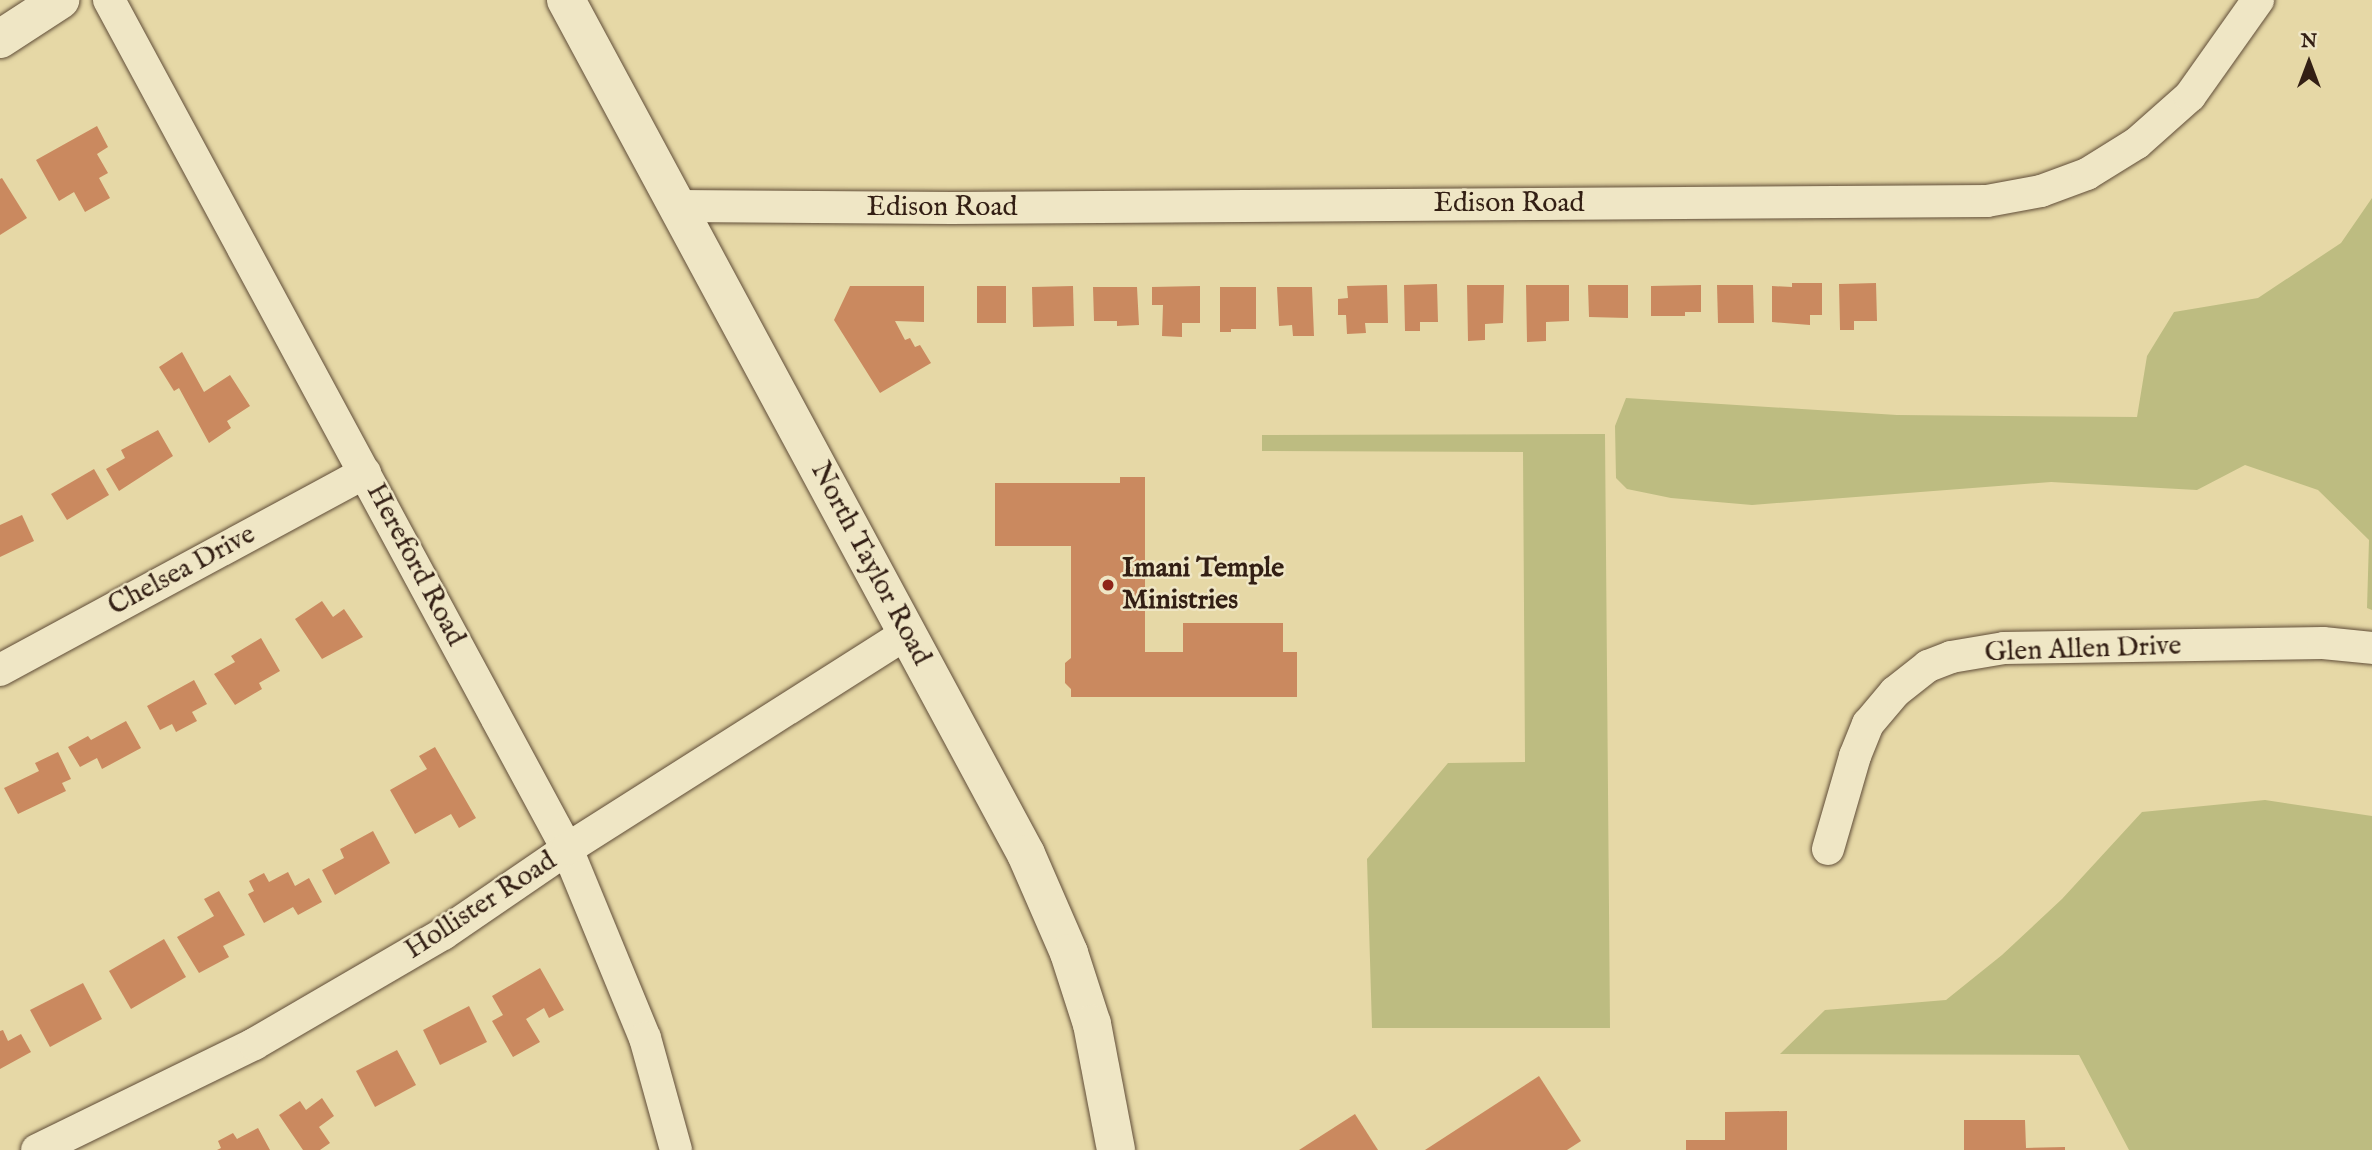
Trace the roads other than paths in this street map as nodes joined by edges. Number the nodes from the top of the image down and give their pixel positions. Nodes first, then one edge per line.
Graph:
1 (60, 0) edge
2 (109, 0) edge
3 (566, 0) edge
4 (2258, 0) edge
5 (0, 39) edge
6 (679, 206) junction
7 (365, 472) junction
8 (908, 633) junction
9 (2372, 648) edge
10 (0, 670) edge
11 (567, 849) junction
12 (1828, 849) dead end
13 (37, 1150) edge
14 (676, 1150) edge
15 (1116, 1150) edge

1 - 5 street
2 - 7 street, Hereford Road
3 - 6 street, North Taylor Road
4 - 6 street, Edison Road
6 - 8 street, North Taylor Road
7 - 10 street, Chelsea Drive
7 - 11 street, Hereford Road
8 - 11 street, Hollister Road
8 - 15 street, North Taylor Road
9 - 12 street, Glen Allen Drive
11 - 13 street, Hollister Road
11 - 14 street, Hereford Road

